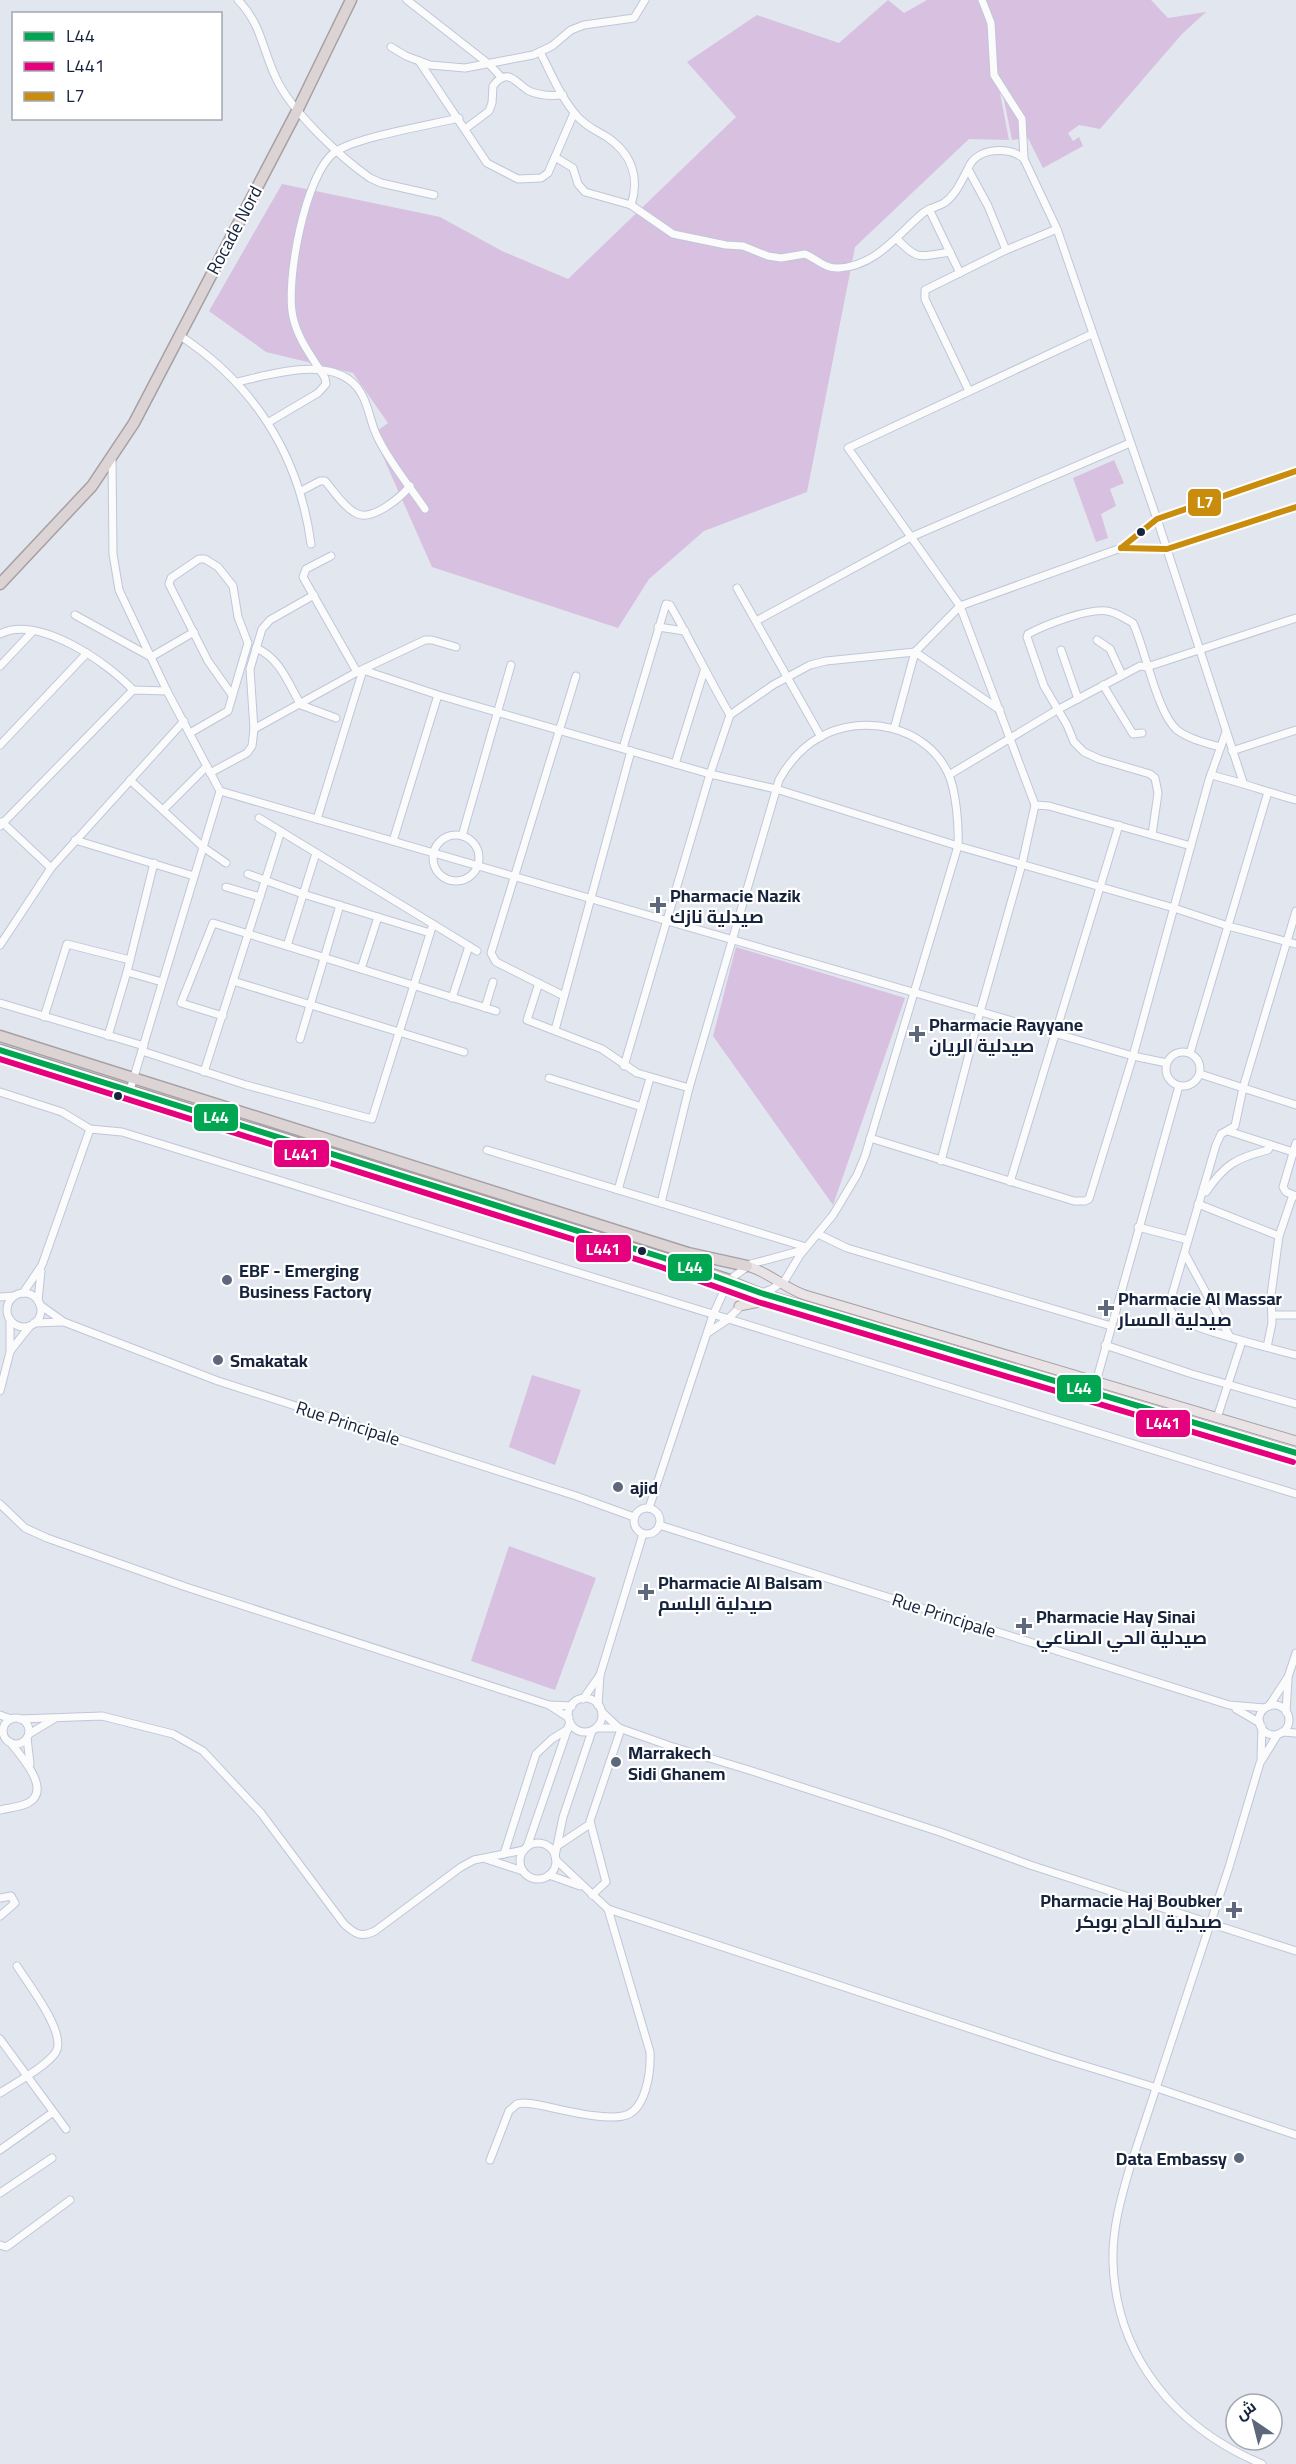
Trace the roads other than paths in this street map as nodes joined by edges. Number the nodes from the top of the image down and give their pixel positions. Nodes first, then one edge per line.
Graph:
1 (238, 0) edge
2 (351, 0) edge
3 (407, 0) edge
4 (645, 0) edge
5 (982, 0) edge
6 (391, 47) dead end
7 (540, 52) junction
8 (419, 61) junction
9 (490, 65) junction
10 (502, 78) junction
11 (563, 95) junction
12 (297, 111) junction
13 (574, 113) junction
14 (459, 118) junction
15 (465, 129) junction
16 (338, 150) junction
17 (555, 157) junction
18 (1024, 159) junction
19 (968, 169) junction
20 (434, 195) dead end
21 (631, 205) junction
22 (929, 209) junction
23 (1057, 229) junction
24 (897, 239) junction
25 (1006, 250) junction
26 (950, 252) junction
27 (960, 273) junction
28 (1092, 334) junction
29 (179, 335) junction
30 (321, 370) junction
31 (237, 382) junction
32 (969, 391) junction
33 (269, 423) junction
34 (1130, 443) junction
35 (112, 457) junction
36 (1296, 471) edge
37 (410, 486) junction
38 (301, 491) junction
39 (1296, 507) edge
40 (425, 509) dead end
41 (1157, 519) junction
42 (911, 537) junction
43 (311, 543) dead end
44 (1121, 548) junction
45 (1167, 549) junction
46 (331, 556) dead end
47 (0, 574) edge
48 (0, 584) edge
49 (737, 588) dead end
50 (314, 595) junction
51 (960, 606) junction
52 (75, 615) dead end
53 (1296, 618) edge
54 (756, 621) junction
55 (658, 627) junction
56 (33, 631) junction
57 (685, 631) junction
58 (194, 632) junction
59 (0, 634) edge
60 (1097, 640) dead end
61 (456, 647) dead end
62 (256, 648) junction
63 (1201, 649) junction
64 (1061, 650) dead end
65 (87, 652) junction
66 (915, 652) junction
67 (151, 657) junction
68 (511, 665) dead end
69 (0, 666) edge
70 (1147, 667) junction
71 (360, 671) junction
72 (704, 671) junction
73 (1122, 675) junction
74 (576, 676) dead end
75 (787, 676) junction
76 (1103, 685) junction
77 (133, 690) junction
78 (167, 691) junction
79 (232, 695) junction
80 (438, 695) junction
81 (1077, 699) junction
82 (301, 705) junction
83 (1000, 710) junction
84 (1057, 711) junction
85 (496, 712) junction
86 (730, 715) junction
87 (336, 718) dead end
88 (184, 721) junction
89 (254, 729) junction
90 (894, 729) junction
91 (559, 730) junction
92 (1296, 730) edge
93 (1226, 732) junction
94 (190, 733) junction
95 (1142, 733) dead end
96 (821, 737) junction
97 (1011, 739) junction
98 (0, 745) edge
99 (1220, 747) junction
100 (623, 748) junction
101 (631, 751) junction
102 (1232, 751) junction
103 (675, 764) junction
104 (209, 769) junction
105 (710, 774) junction
106 (949, 775) junction
107 (1211, 775) junction
108 (130, 780) junction
109 (1243, 782) junction
110 (776, 789) junction
111 (220, 791) junction
112 (1268, 792) junction
113 (1296, 800) edge
114 (1035, 804) junction
115 (163, 810) junction
116 (259, 818) dead end
117 (317, 819) junction
118 (1, 823) edge
119 (1119, 825) junction
120 (281, 831) junction
121 (1152, 835) junction
122 (462, 836) junction
123 (75, 840) junction
124 (393, 841) junction
125 (958, 846) junction
126 (1191, 846) junction
127 (203, 847) junction
128 (316, 853) junction
129 (433, 853) junction
130 (154, 863) junction
131 (226, 863) dead end
132 (1022, 864) junction
133 (478, 866) junction
134 (51, 868) junction
135 (248, 874) dead end
136 (194, 876) junction
137 (515, 877) junction
138 (265, 881) junction
139 (226, 887) dead end
140 (1100, 887) junction
141 (303, 894) junction
142 (260, 897) junction
143 (591, 898) junction
144 (340, 905) junction
145 (1174, 908) junction
146 (1296, 911) edge
147 (378, 917) junction
148 (668, 921) junction
149 (433, 924) junction
150 (1228, 926) junction
151 (430, 933) junction
152 (248, 934) junction
153 (732, 939) junction
154 (1287, 941) junction
155 (1296, 944) edge
156 (0, 945) edge
157 (287, 946) junction
158 (470, 946) junction
159 (477, 951) dead end
160 (324, 958) junction
161 (129, 960) junction
162 (361, 969) junction
163 (127, 972) junction
164 (233, 981) junction
165 (162, 982) junction
166 (493, 982) dead end
167 (539, 983) junction
168 (413, 986) junction
169 (914, 993) junction
170 (564, 996) junction
171 (453, 998) junction
172 (0, 1003) edge
173 (310, 1005) junction
174 (485, 1008) junction
175 (496, 1011) dead end
176 (980, 1012) junction
177 (223, 1016) junction
178 (44, 1017) junction
179 (555, 1030) junction
180 (399, 1032) junction
181 (1055, 1034) junction
182 (0, 1036) edge
183 (108, 1036) junction
184 (300, 1039) dead end
185 (143, 1049) junction
186 (0, 1050) edge
187 (464, 1052) dead end
188 (1190, 1053) junction
189 (1133, 1056) junction
190 (1167, 1063) junction
191 (624, 1066) junction
192 (204, 1072) junction
193 (1200, 1074) junction
194 (134, 1078) junction
195 (549, 1078) dead end
196 (650, 1078) junction
197 (1179, 1086) junction
198 (689, 1088) junction
199 (1243, 1088) junction
200 (130, 1089) junction
201 (0, 1092) edge
202 (1296, 1105) edge
203 (642, 1107) junction
204 (90, 1129) junction
205 (1228, 1131) junction
206 (870, 1138) junction
207 (1296, 1143) edge
208 (1271, 1145) junction
209 (487, 1150) dead end
210 (1295, 1152) edge
211 (941, 1161) junction
212 (1010, 1182) junction
213 (618, 1190) junction
214 (1202, 1192) junction
215 (1294, 1195) edge
216 (661, 1203) junction
217 (1198, 1203) junction
218 (1138, 1227) junction
219 (818, 1234) junction
220 (1279, 1236) junction
221 (1188, 1240) junction
222 (805, 1249) junction
223 (1185, 1254) junction
224 (42, 1265) junction
225 (747, 1266) junction
226 (729, 1280) junction
227 (782, 1284) junction
228 (23, 1293) junction
229 (761, 1293) junction
230 (14, 1296) junction
231 (0, 1297) edge
232 (782, 1299) junction
233 (39, 1303) junction
234 (0, 1306) edge
235 (739, 1306) junction
236 (713, 1315) junction
237 (1272, 1315) junction
238 (1296, 1315) edge
239 (9, 1317) junction
240 (728, 1320) junction
241 (64, 1322) junction
242 (32, 1324) junction
243 (1111, 1326) junction
244 (709, 1332) junction
245 (1230, 1337) junction
246 (1242, 1341) junction
247 (1105, 1345) junction
248 (1267, 1347) junction
249 (10, 1352) junction
250 (1296, 1355) edge
251 (1096, 1382) junction
252 (1228, 1385) junction
253 (0, 1391) edge
254 (1296, 1404) edge
255 (1217, 1418) junction
256 (1296, 1441) edge
257 (1296, 1453) edge
258 (1296, 1494) edge
259 (0, 1504) edge
260 (649, 1508) junction
261 (634, 1517) junction
262 (659, 1525) junction
263 (643, 1534) junction
264 (1296, 1653) edge
265 (600, 1675) junction
266 (1288, 1677) junction
267 (583, 1699) junction
268 (549, 1705) junction
269 (598, 1705) junction
270 (1229, 1705) junction
271 (572, 1706) junction
272 (1267, 1707) junction
273 (602, 1712) junction
274 (1286, 1712) junction
275 (0, 1715) edge
276 (65, 1716) junction
277 (11, 1719) junction
278 (20, 1719) junction
279 (1293, 1722) edge
280 (569, 1723) junction
281 (1261, 1725) junction
282 (620, 1728) junction
283 (594, 1729) junction
284 (2, 1733) edge
285 (1280, 1733) junction
286 (1296, 1733) edge
287 (28, 1736) junction
288 (10, 1742) junction
289 (1260, 1763) junction
290 (32, 1772) junction
291 (0, 1810) edge
292 (590, 1824) junction
293 (557, 1846) junction
294 (525, 1849) junction
295 (504, 1854) junction
296 (484, 1858) junction
297 (555, 1858) junction
298 (523, 1871) junction
299 (549, 1875) junction
300 (583, 1887) junction
301 (592, 1895) junction
302 (0, 1898) edge
303 (608, 1909) junction
304 (0, 1916) edge
305 (1210, 1924) junction
306 (1296, 1951) edge
307 (17, 1966) dead end
308 (0, 2039) edge
309 (26, 2075) junction
310 (1157, 2088) junction
311 (0, 2093) edge
312 (52, 2113) junction
313 (66, 2129) dead end
314 (1296, 2135) edge
315 (0, 2150) edge
316 (52, 2158) dead end
317 (490, 2160) dead end
318 (0, 2193) edge
319 (70, 2200) dead end
320 (0, 2245) edge
321 (1262, 2464) edge

1 - 12 street
2 - 12 highway, Rocade Nord
3 - 9 street
4 - 7 street
5 - 18 street
6 - 8 street
7 - 9 street
7 - 11 street
8 - 9 street
8 - 14 street
9 - 10 street
10 - 11 street
10 - 15 street
11 - 13 street
12 - 16 street
12 - 29 highway, Rocade Nord
13 - 17 street
13 - 21 street
14 - 15 street
14 - 16 street
15 - 17 street
16 - 20 street
16 - 30 street
17 - 21 street
18 - 19 street
18 - 23 street
19 - 22 street
19 - 25 street
21 - 24 street
22 - 24 street
22 - 26 street
23 - 25 street
23 - 28 street
24 - 26 street
25 - 27 street
26 - 27 street
27 - 32 street
28 - 32 street
28 - 34 street
29 - 31 street
29 - 35 highway, Rocade Nord
30 - 31 street
30 - 33 street
30 - 37 street
31 - 33 street
32 - 42 street
33 - 38 street
34 - 41 street
34 - 42 street
35 - 47 highway, Rocade Nord
35 - 48 highway, Rocade Nord
35 - 67 street
36 - 41 street
37 - 38 street
37 - 40 street
38 - 43 street
39 - 45 street
41 - 44 street
41 - 45 street
42 - 51 street
42 - 54 street
44 - 45 street
44 - 51 street
45 - 63 street
46 - 50 street
49 - 54 street
50 - 62 street
50 - 71 street
51 - 66 street
51 - 83 street
52 - 67 street
53 - 63 street
54 - 75 street
55 - 57 street
55 - 57 street
55 - 100 street
56 - 59 street
56 - 65 street
56 - 69 street
57 - 72 street
58 - 67 street
58 - 79 street
58 - 79 street
60 - 73 street
61 - 71 street
62 - 82 street
62 - 89 street
63 - 70 street
63 - 93 street
64 - 81 street
65 - 77 street
65 - 98 street
66 - 75 street
66 - 83 street
66 - 90 street
67 - 78 street
68 - 85 street
70 - 73 street
70 - 84 street
70 - 99 street
71 - 80 street
71 - 82 street
71 - 117 street
72 - 86 street
72 - 103 street
73 - 76 street
74 - 91 street
75 - 86 street
75 - 96 street
76 - 81 street
76 - 95 street
77 - 78 street
77 - 118 street
78 - 88 street
79 - 94 street
80 - 85 street
80 - 124 street
81 - 84 street
82 - 87 street
82 - 89 street
83 - 97 street
84 - 97 street
84 - 121 street
85 - 91 street
85 - 122 street
86 - 105 street
88 - 94 street
88 - 108 street
89 - 104 street
90 - 96 street
90 - 106 street
91 - 100 street
91 - 137 street
92 - 102 street
93 - 99 street
93 - 102 street
94 - 104 street
96 - 110 street
97 - 106 street
97 - 114 street
99 - 107 street
100 - 101 street
101 - 103 street
101 - 143 street
102 - 109 street
103 - 105 street
104 - 111 street
104 - 115 street
105 - 110 street
105 - 148 street
106 - 125 street
107 - 109 street
107 - 126 street
108 - 115 street
108 - 123 street
109 - 112 street
110 - 125 street
110 - 153 street
111 - 117 street
111 - 127 street
112 - 113 street
112 - 150 street
114 - 119 street
114 - 132 street
115 - 127 street
116 - 120 street
117 - 124 street
118 - 134 street
119 - 121 street
119 - 140 street
120 - 128 street
120 - 138 street
121 - 126 street
122 - 129 street
122 - 133 street
123 - 130 street
123 - 134 street
124 - 129 street
125 - 132 street
125 - 169 street
126 - 145 street
127 - 131 street
127 - 136 street
128 - 141 street
128 - 149 street
129 - 133 street
129 - 133 street
130 - 136 street
130 - 161 street
132 - 140 street
132 - 176 street
133 - 137 street
134 - 156 street
135 - 138 street
136 - 165 street
137 - 143 street
137 - 167 street
138 - 141 street
138 - 142 street
139 - 142 street
140 - 145 street
140 - 181 street
141 - 144 street
141 - 157 street
142 - 152 street
143 - 148 street
143 - 170 street
144 - 147 street
144 - 160 street
145 - 150 street
145 - 189 street
146 - 154 street
147 - 151 street
147 - 162 street
148 - 153 street
148 - 191 street
149 - 151 street
149 - 158 street
150 - 154 street
150 - 188 street
151 - 168 street
152 - 157 street
152 - 164 street
152 - 177 street
153 - 169 street
153 - 198 street
154 - 155 street
154 - 199 street
157 - 160 street
158 - 159 street
158 - 171 street
160 - 162 street
160 - 173 street
161 - 163 street
161 - 178 street
162 - 168 street
163 - 165 street
163 - 183 street
164 - 173 street
164 - 177 street
165 - 185 street
166 - 174 street
167 - 170 street
167 - 179 street
168 - 171 street
168 - 180 street
169 - 176 street
169 - 206 street
170 - 179 street
171 - 174 street
172 - 178 street
173 - 180 street
173 - 184 street
174 - 175 street
176 - 181 street
176 - 211 street
177 - 192 street
178 - 183 street
179 - 191 street
180 - 187 street
180 - 192 street
181 - 189 street
181 - 212 street
182 - 194 highway
183 - 185 street
185 - 192 street
185 - 194 street
186 - 200 highway
188 - 190 street
188 - 193 street
189 - 190 street
189 - 212 street
190 - 197 street
191 - 196 street
193 - 197 street
193 - 199 street
194 - 200 street
194 - 225 highway
195 - 203 street
196 - 198 street
196 - 203 street
197 - 218 street
198 - 216 street
199 - 202 street
199 - 205 street
200 - 226 highway
201 - 204 street
203 - 213 street
204 - 224 street
204 - 236 street
205 - 208 street
205 - 214 street
206 - 211 street
206 - 219 street
207 - 210 street
208 - 210 street
208 - 214 street
209 - 213 street
210 - 215 street
211 - 212 street
213 - 216 street
214 - 217 street
215 - 220 street
216 - 222 street
217 - 220 street
217 - 221 street
218 - 221 street
218 - 243 street
219 - 222 street
219 - 243 street
220 - 237 street
221 - 223 street
222 - 225 street
222 - 227 street
223 - 245 street
223 - 245 street
224 - 228 street
224 - 233 street
225 - 226 street
225 - 227 main road
226 - 229 main road
226 - 236 street
227 - 229 street
227 - 251 main road
228 - 230 street
228 - 233 street
229 - 232 main road
229 - 235 street
230 - 231 street
230 - 239 street
232 - 235 main road
232 - 257 main road
233 - 241 street, Rue Principale
233 - 242 street
234 - 239 street
235 - 240 street
236 - 240 street
236 - 244 street
237 - 238 street
237 - 248 street
239 - 242 street
239 - 249 street
240 - 244 street
240 - 258 street
241 - 242 street, Rue Principale
241 - 261 street, Rue Principale
242 - 249 street
243 - 247 street
244 - 260 street
245 - 246 street
246 - 248 street
246 - 252 street
247 - 251 street
247 - 252 street
248 - 250 street
249 - 253 street
251 - 255 main road
252 - 254 street
252 - 255 street
255 - 256 main road
259 - 268 street
260 - 261 street
260 - 262 street
261 - 263 street
262 - 263 street
262 - 270 street, Rue Principale
263 - 265 street
264 - 266 street
265 - 267 street
265 - 269 street
266 - 272 street
266 - 274 street
267 - 269 street
267 - 271 street
268 - 271 street
268 - 280 street
269 - 273 street
270 - 272 street
270 - 281 street
271 - 280 street
272 - 274 street
272 - 281 street
273 - 282 street
273 - 283 street
274 - 279 street
275 - 277 street
276 - 278 street
276 - 287 street
276 - 296 street
277 - 278 street
277 - 284 street
278 - 287 street
279 - 285 street
280 - 283 street
280 - 294 street
280 - 295 street
281 - 285 street
281 - 289 street
282 - 283 street
282 - 292 street
282 - 305 street
283 - 293 street
284 - 288 street
285 - 286 street
285 - 289 street
287 - 288 street
287 - 290 street
288 - 290 street
289 - 305 street
290 - 291 street
292 - 293 street
292 - 301 street
293 - 297 street
294 - 295 street
294 - 297 street
294 - 298 street
295 - 296 street
296 - 298 street
297 - 299 street
297 - 300 street
298 - 299 street
299 - 300 street
300 - 301 street
301 - 303 street
302 - 304 street
303 - 310 street
303 - 317 street
305 - 306 street
305 - 310 street
307 - 309 street
308 - 309 street
309 - 311 street
309 - 312 street
310 - 314 street
310 - 321 street
312 - 313 street
312 - 315 street
316 - 318 street
319 - 320 street

